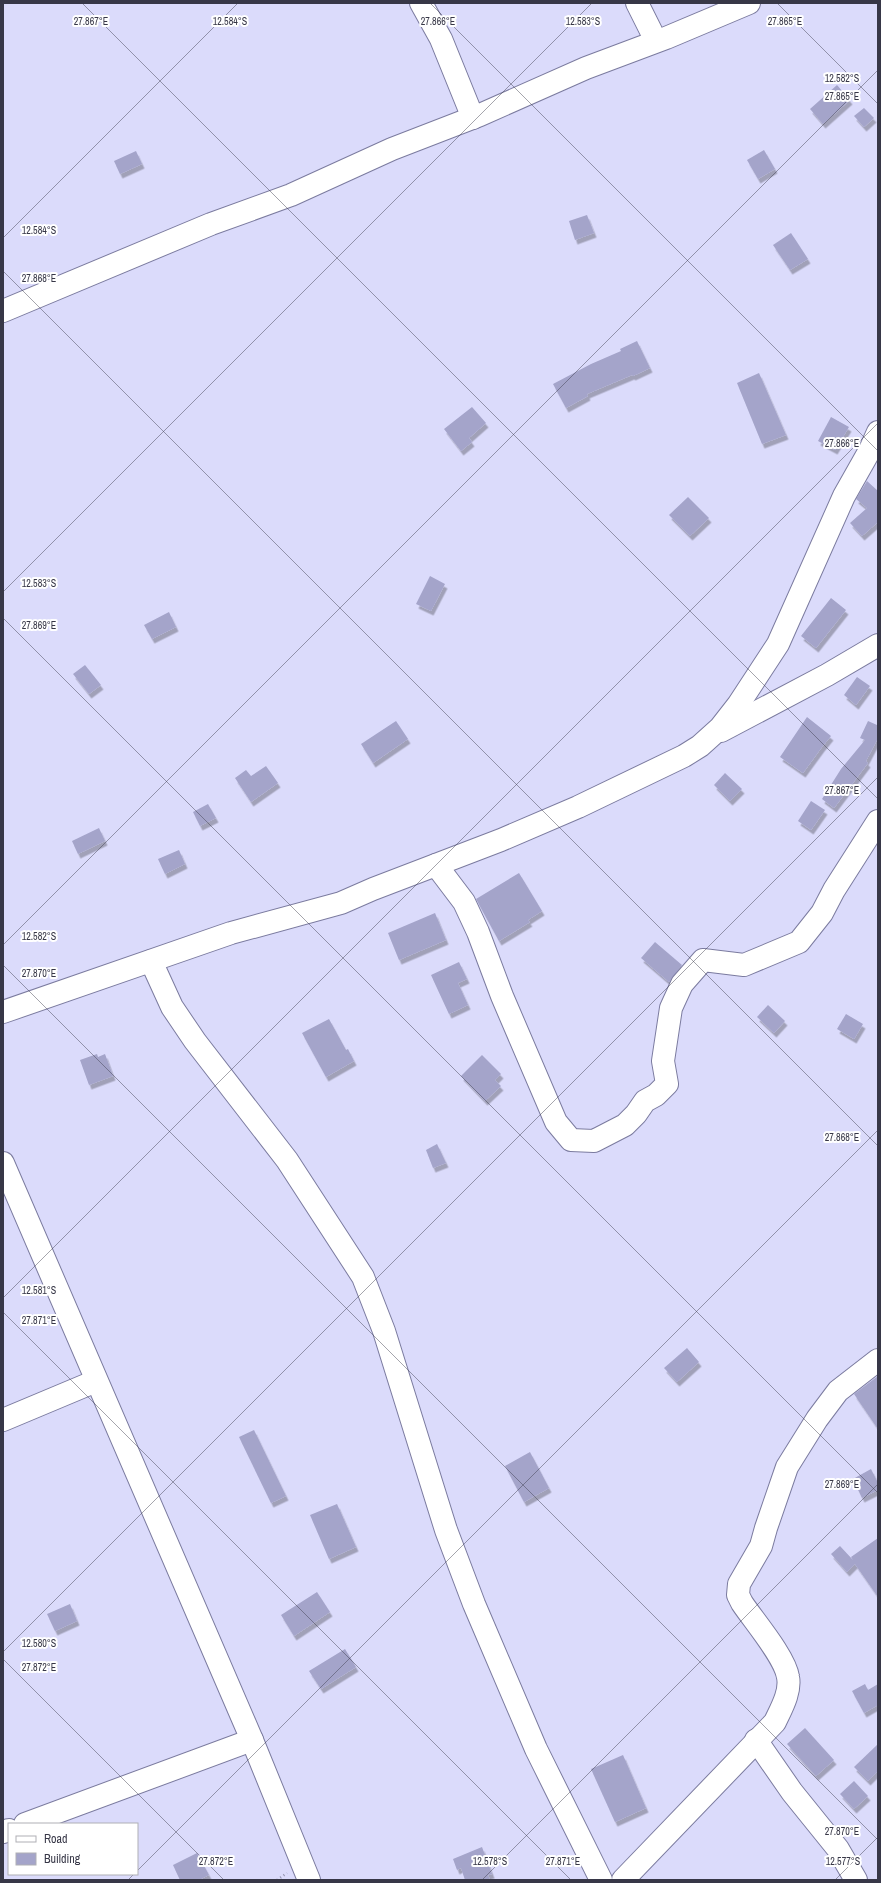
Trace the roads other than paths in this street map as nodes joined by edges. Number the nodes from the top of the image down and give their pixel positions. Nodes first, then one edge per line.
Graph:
1 (421, 3) edge
2 (637, 3) edge
3 (749, 3) edge
4 (656, 42) junction
5 (473, 118) junction
6 (3, 310) edge
7 (878, 432) edge
8 (878, 645) edge
9 (710, 737) junction
10 (878, 821) edge
11 (436, 865) junction
12 (151, 961) junction
13 (3, 1012) edge
14 (3, 1163) edge
15 (878, 1360) edge
16 (96, 1381) junction
17 (3, 1420) edge
18 (252, 1740) junction
19 (756, 1740) junction
20 (28, 1823) edge
21 (309, 1880) edge
22 (601, 1880) edge
23 (623, 1880) edge
24 (856, 1880) edge

1 - 5 street
2 - 4 street
3 - 4 street
4 - 5 street
5 - 6 street
7 - 9 street
8 - 9 street
9 - 11 street
10 - 11 street
11 - 12 street
12 - 13 street
12 - 22 street
14 - 16 street
15 - 19 street
16 - 17 street
16 - 18 street
18 - 20 street
18 - 21 street
19 - 23 street
19 - 24 street

